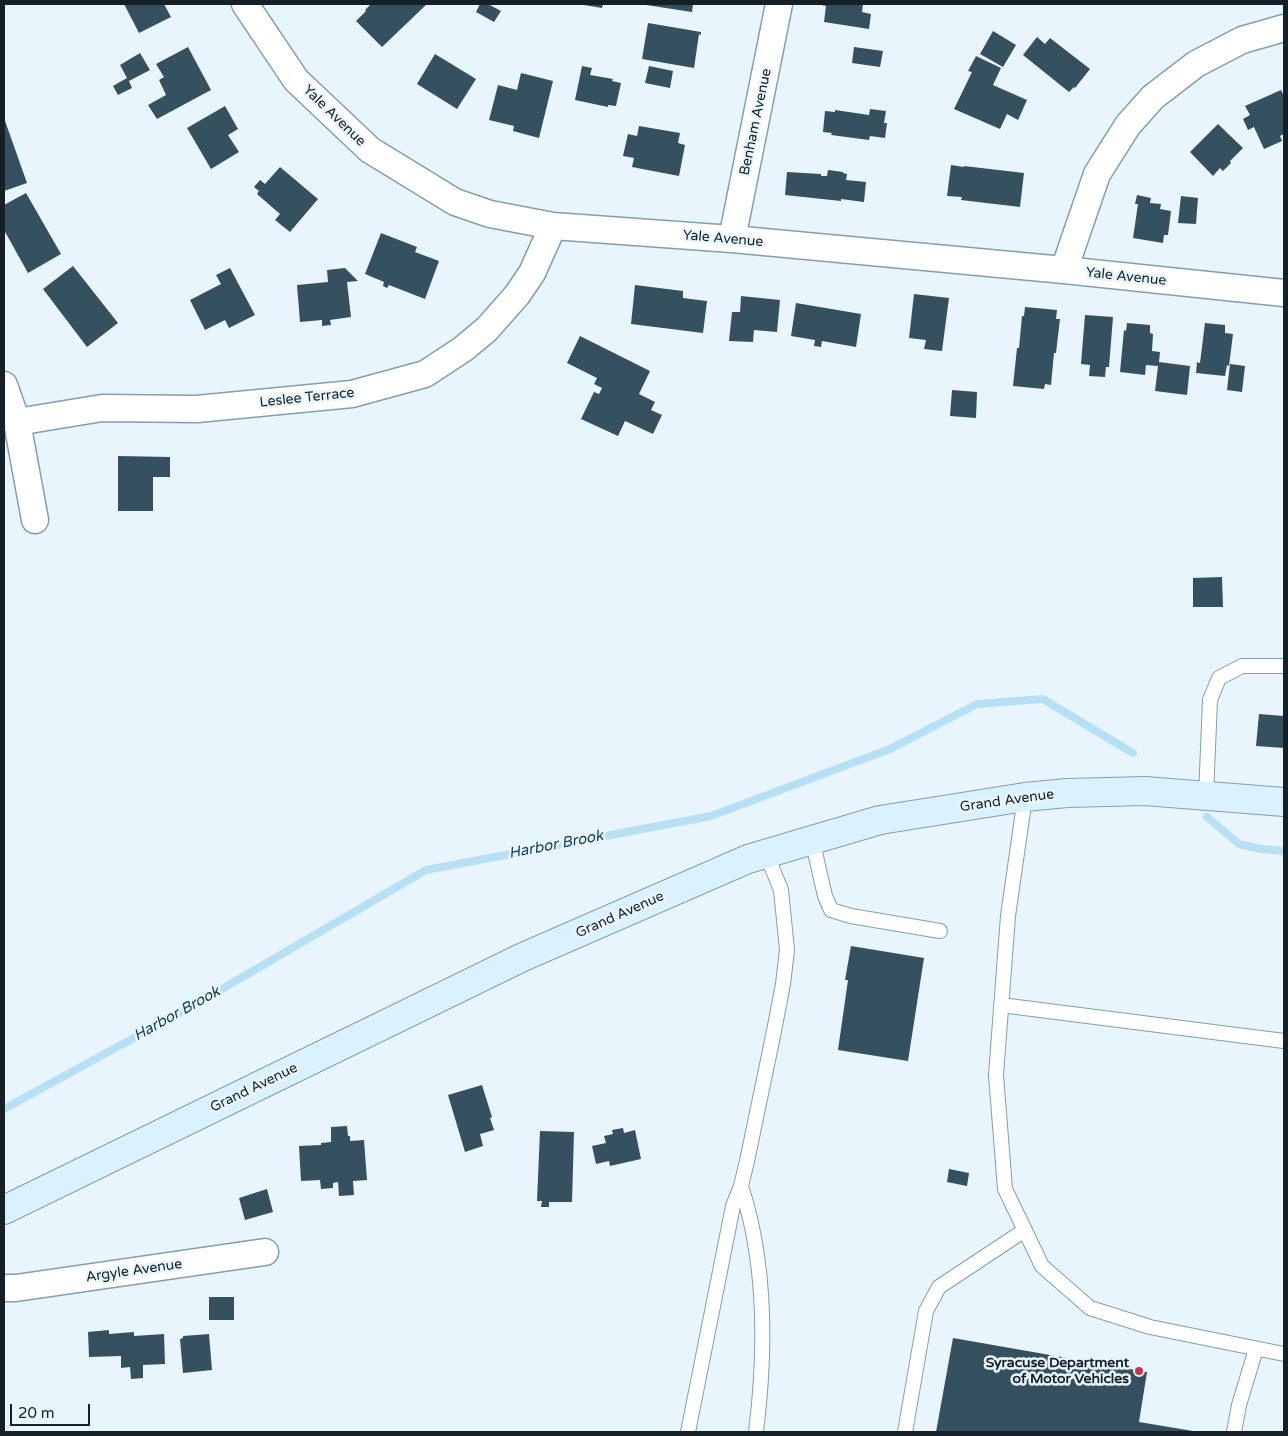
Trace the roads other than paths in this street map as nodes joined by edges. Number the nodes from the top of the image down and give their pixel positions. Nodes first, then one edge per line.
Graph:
1 (779, 4) edge
2 (248, 5) edge
3 (1284, 28) edge
4 (553, 226) junction
5 (732, 239) junction
6 (1064, 270) junction
7 (1284, 293) edge
8 (4, 385) edge
9 (17, 422) junction
10 (36, 520) dead end
11 (1284, 666) edge
12 (1206, 796) junction
13 (1025, 797) junction
14 (1284, 802) edge
15 (812, 839) junction
16 (766, 853) junction
17 (940, 931) dead end
18 (1001, 1005) junction
19 (1284, 1041) edge
20 (741, 1186) junction
21 (4, 1210) edge
22 (1025, 1230) junction
23 (265, 1252) dead end
24 (4, 1288) edge
25 (1256, 1349) junction
26 (1284, 1354) edge
27 (688, 1432) edge
28 (756, 1432) edge
29 (906, 1432) edge
30 (1234, 1432) edge

1 - 5 street, Benham Avenue
2 - 4 street, Yale Avenue
3 - 6 street
4 - 5 street, Yale Avenue
4 - 9 street, Leslee Terrace
5 - 6 street, Yale Avenue
6 - 7 street, Yale Avenue
8 - 9 street
9 - 10 street
11 - 12 lane
12 - 13 street, Grand Avenue
12 - 14 street, Grand Avenue
13 - 15 street, Grand Avenue
13 - 18 lane
15 - 16 street, Grand Avenue
15 - 17 lane
16 - 20 lane
16 - 21 street, Grand Avenue
18 - 19 lane
18 - 22 lane
20 - 27 lane
20 - 28 lane
22 - 25 lane
22 - 29 lane
23 - 24 street, Argyle Avenue
25 - 26 lane
25 - 30 lane

